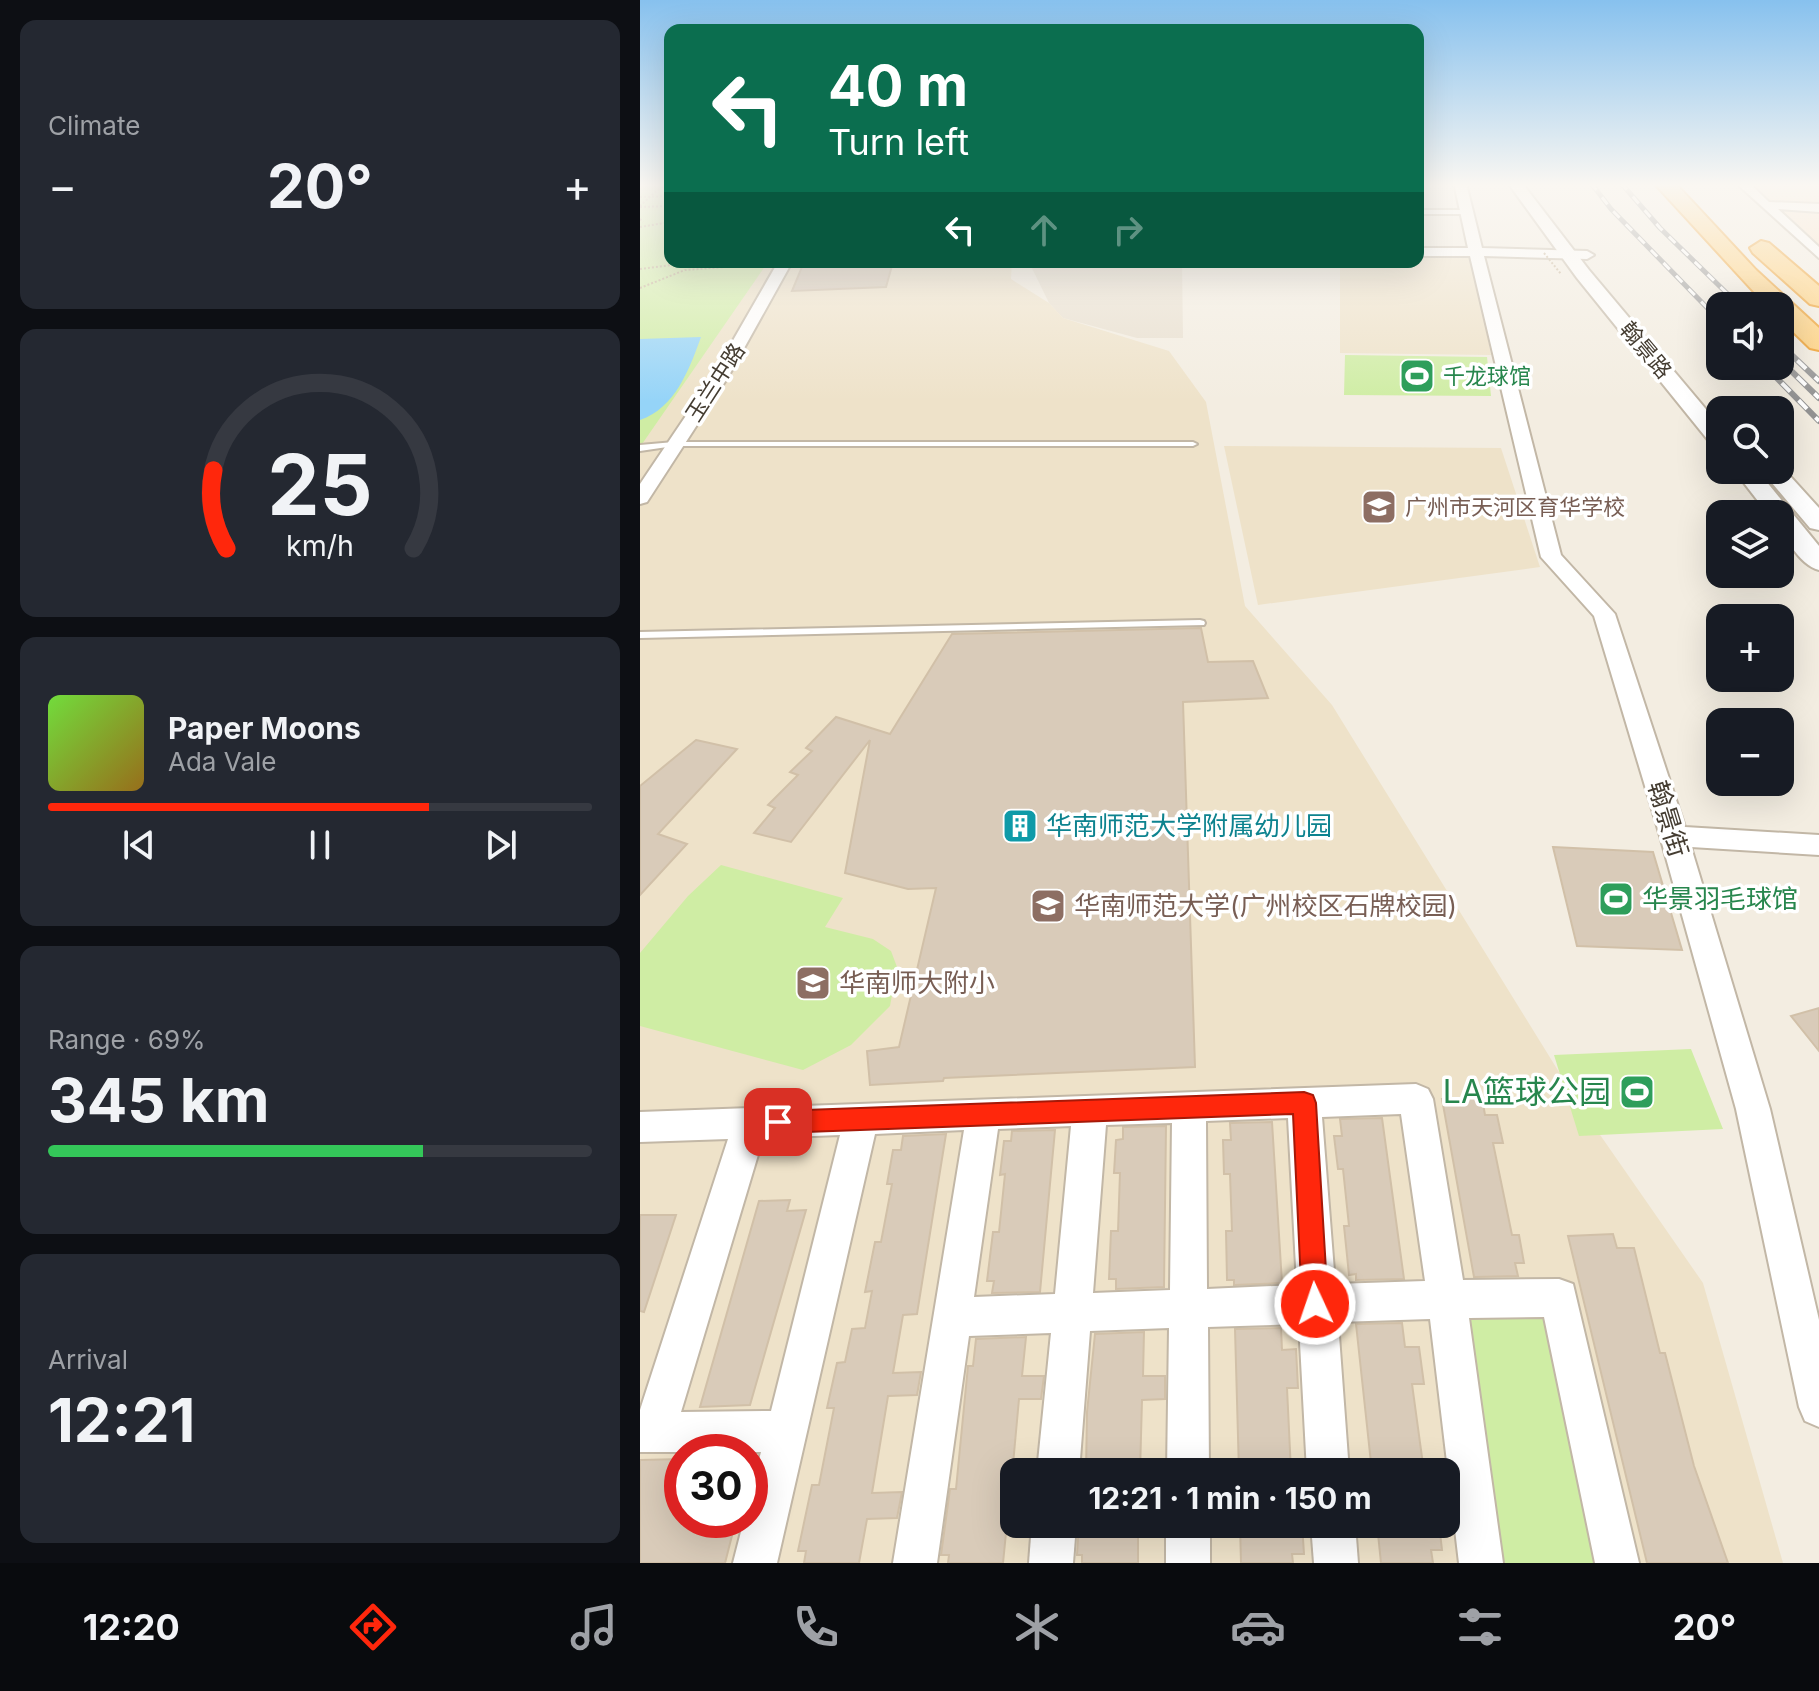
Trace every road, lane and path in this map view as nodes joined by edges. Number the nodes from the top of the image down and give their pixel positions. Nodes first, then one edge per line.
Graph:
1 (1477, 256) edge
2 (1546, 256) edge
3 (1579, 256) edge
4 (1579, 256) edge
5 (1731, 256) edge
6 (1769, 256) edge
7 (664, 266) edge
8 (712, 268) edge
9 (782, 268) edge
10 (640, 269) edge
11 (1561, 274) dead end
12 (640, 288) edge
13 (1819, 297) edge
14 (1819, 342) edge
15 (1708, 396) edge
16 (1706, 422) edge
17 (674, 444) junction
18 (1193, 444) dead end
19 (640, 448) edge
20 (1756, 484) edge
21 (1784, 484) edge
22 (640, 498) edge
23 (1819, 523) edge
24 (1819, 562) edge
25 (1200, 623) dead end
26 (640, 635) edge
27 (1674, 836) junction
28 (1819, 845) edge
29 (1304, 1103) junction
30 (1189, 1107) junction
31 (1090, 1110) junction
32 (983, 1115) junction
33 (861, 1119) junction
34 (750, 1123) junction
35 (640, 1127) edge
36 (1447, 1299) junction
37 (1315, 1304) junction
38 (1188, 1306) junction
39 (1069, 1310) junction
40 (952, 1317) junction
41 (1819, 1407) edge
42 (787, 1431) junction
43 (647, 1432) edge
44 (1059, 1458) edge
45 (1188, 1458) edge
46 (1327, 1458) edge
47 (1053, 1538) edge
48 (1188, 1538) edge
49 (1334, 1538) edge
50 (755, 1563) edge
51 (915, 1563) edge
52 (1051, 1563) edge
53 (1188, 1563) edge
54 (1336, 1563) edge
55 (1481, 1563) edge
56 (1617, 1563) edge

1 - 27 street, 翰景街
2 - 11 path, bridge
3 - 15 street, 翰景路
4 - 16 street, 翰景路
5 - 14 highway
6 - 13 highway
7 - 10 path
8 - 12 path
9 - 17 street, 玉兰中路
17 - 18 lane
17 - 19 lane
17 - 22 street, 玉兰中路
20 - 24 street
21 - 23 street
25 - 26 lane
27 - 28 street
27 - 41 street, 翰景街
29 - 30 street
29 - 36 street
29 - 37 street
30 - 31 street
30 - 38 street
31 - 32 street
31 - 39 street
32 - 33 street
32 - 40 street
33 - 34 street
33 - 42 street
34 - 35 street
34 - 43 street
36 - 37 street
36 - 55 street
36 - 56 street
37 - 38 street
37 - 46 street
38 - 39 street
38 - 45 street
39 - 40 street
39 - 44 street
40 - 51 street
42 - 43 street
42 - 50 street
47 - 52 street
48 - 53 street
49 - 54 street

